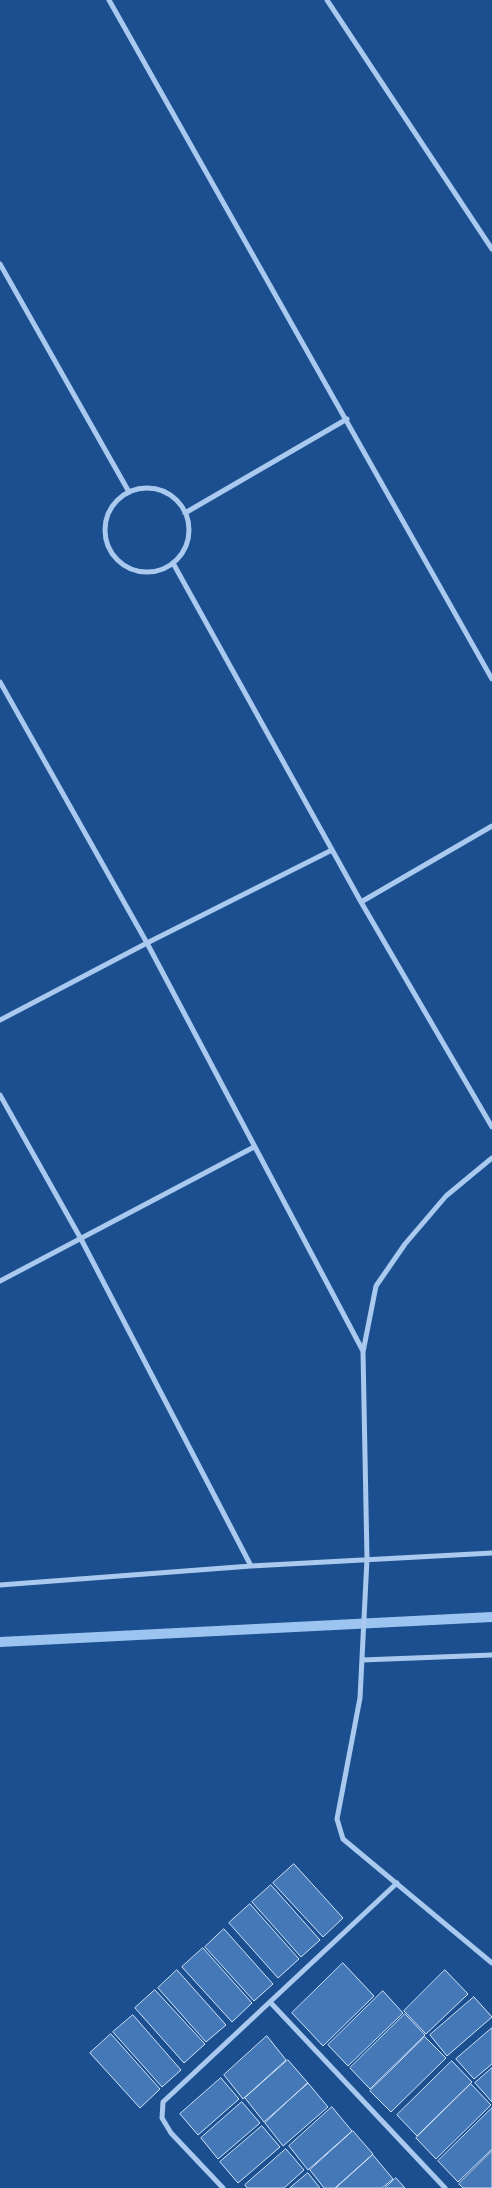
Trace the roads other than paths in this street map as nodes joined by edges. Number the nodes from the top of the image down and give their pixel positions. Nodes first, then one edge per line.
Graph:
1 (109, 0) edge
2 (327, 0) edge
3 (492, 250) edge
4 (0, 264) edge
5 (347, 419) junction
6 (129, 492) junction
7 (185, 513) junction
8 (173, 563) junction
9 (492, 679) edge
10 (0, 682) edge
11 (492, 826) edge
12 (332, 850) junction
13 (361, 902) junction
14 (147, 943) junction
15 (0, 1020) edge
16 (0, 1095) edge
17 (492, 1127) edge
18 (254, 1147) junction
19 (492, 1158) edge
20 (82, 1239) junction
21 (0, 1281) edge
22 (363, 1352) junction
23 (492, 1553) edge
24 (367, 1558) junction
25 (251, 1566) junction
26 (0, 1584) edge
27 (492, 1654) edge
28 (362, 1660) junction
29 (397, 1883) junction
30 (492, 1963) edge
31 (270, 2002) junction
32 (223, 2188) edge
33 (445, 2188) edge

1 - 5 street
2 - 3 street
4 - 6 street
5 - 7 street
5 - 9 street
6 - 7 street
6 - 8 street
7 - 8 street
8 - 12 street
10 - 14 street
11 - 13 street
12 - 13 street
12 - 14 street
13 - 17 street
14 - 15 street
14 - 18 street
16 - 20 street
18 - 20 street
18 - 22 street
19 - 22 street
20 - 21 street
20 - 25 street
22 - 24 street
23 - 24 street
24 - 25 street
24 - 28 street
25 - 26 street
27 - 28 street
28 - 29 street
29 - 30 street
29 - 31 street
31 - 32 street
31 - 33 street

